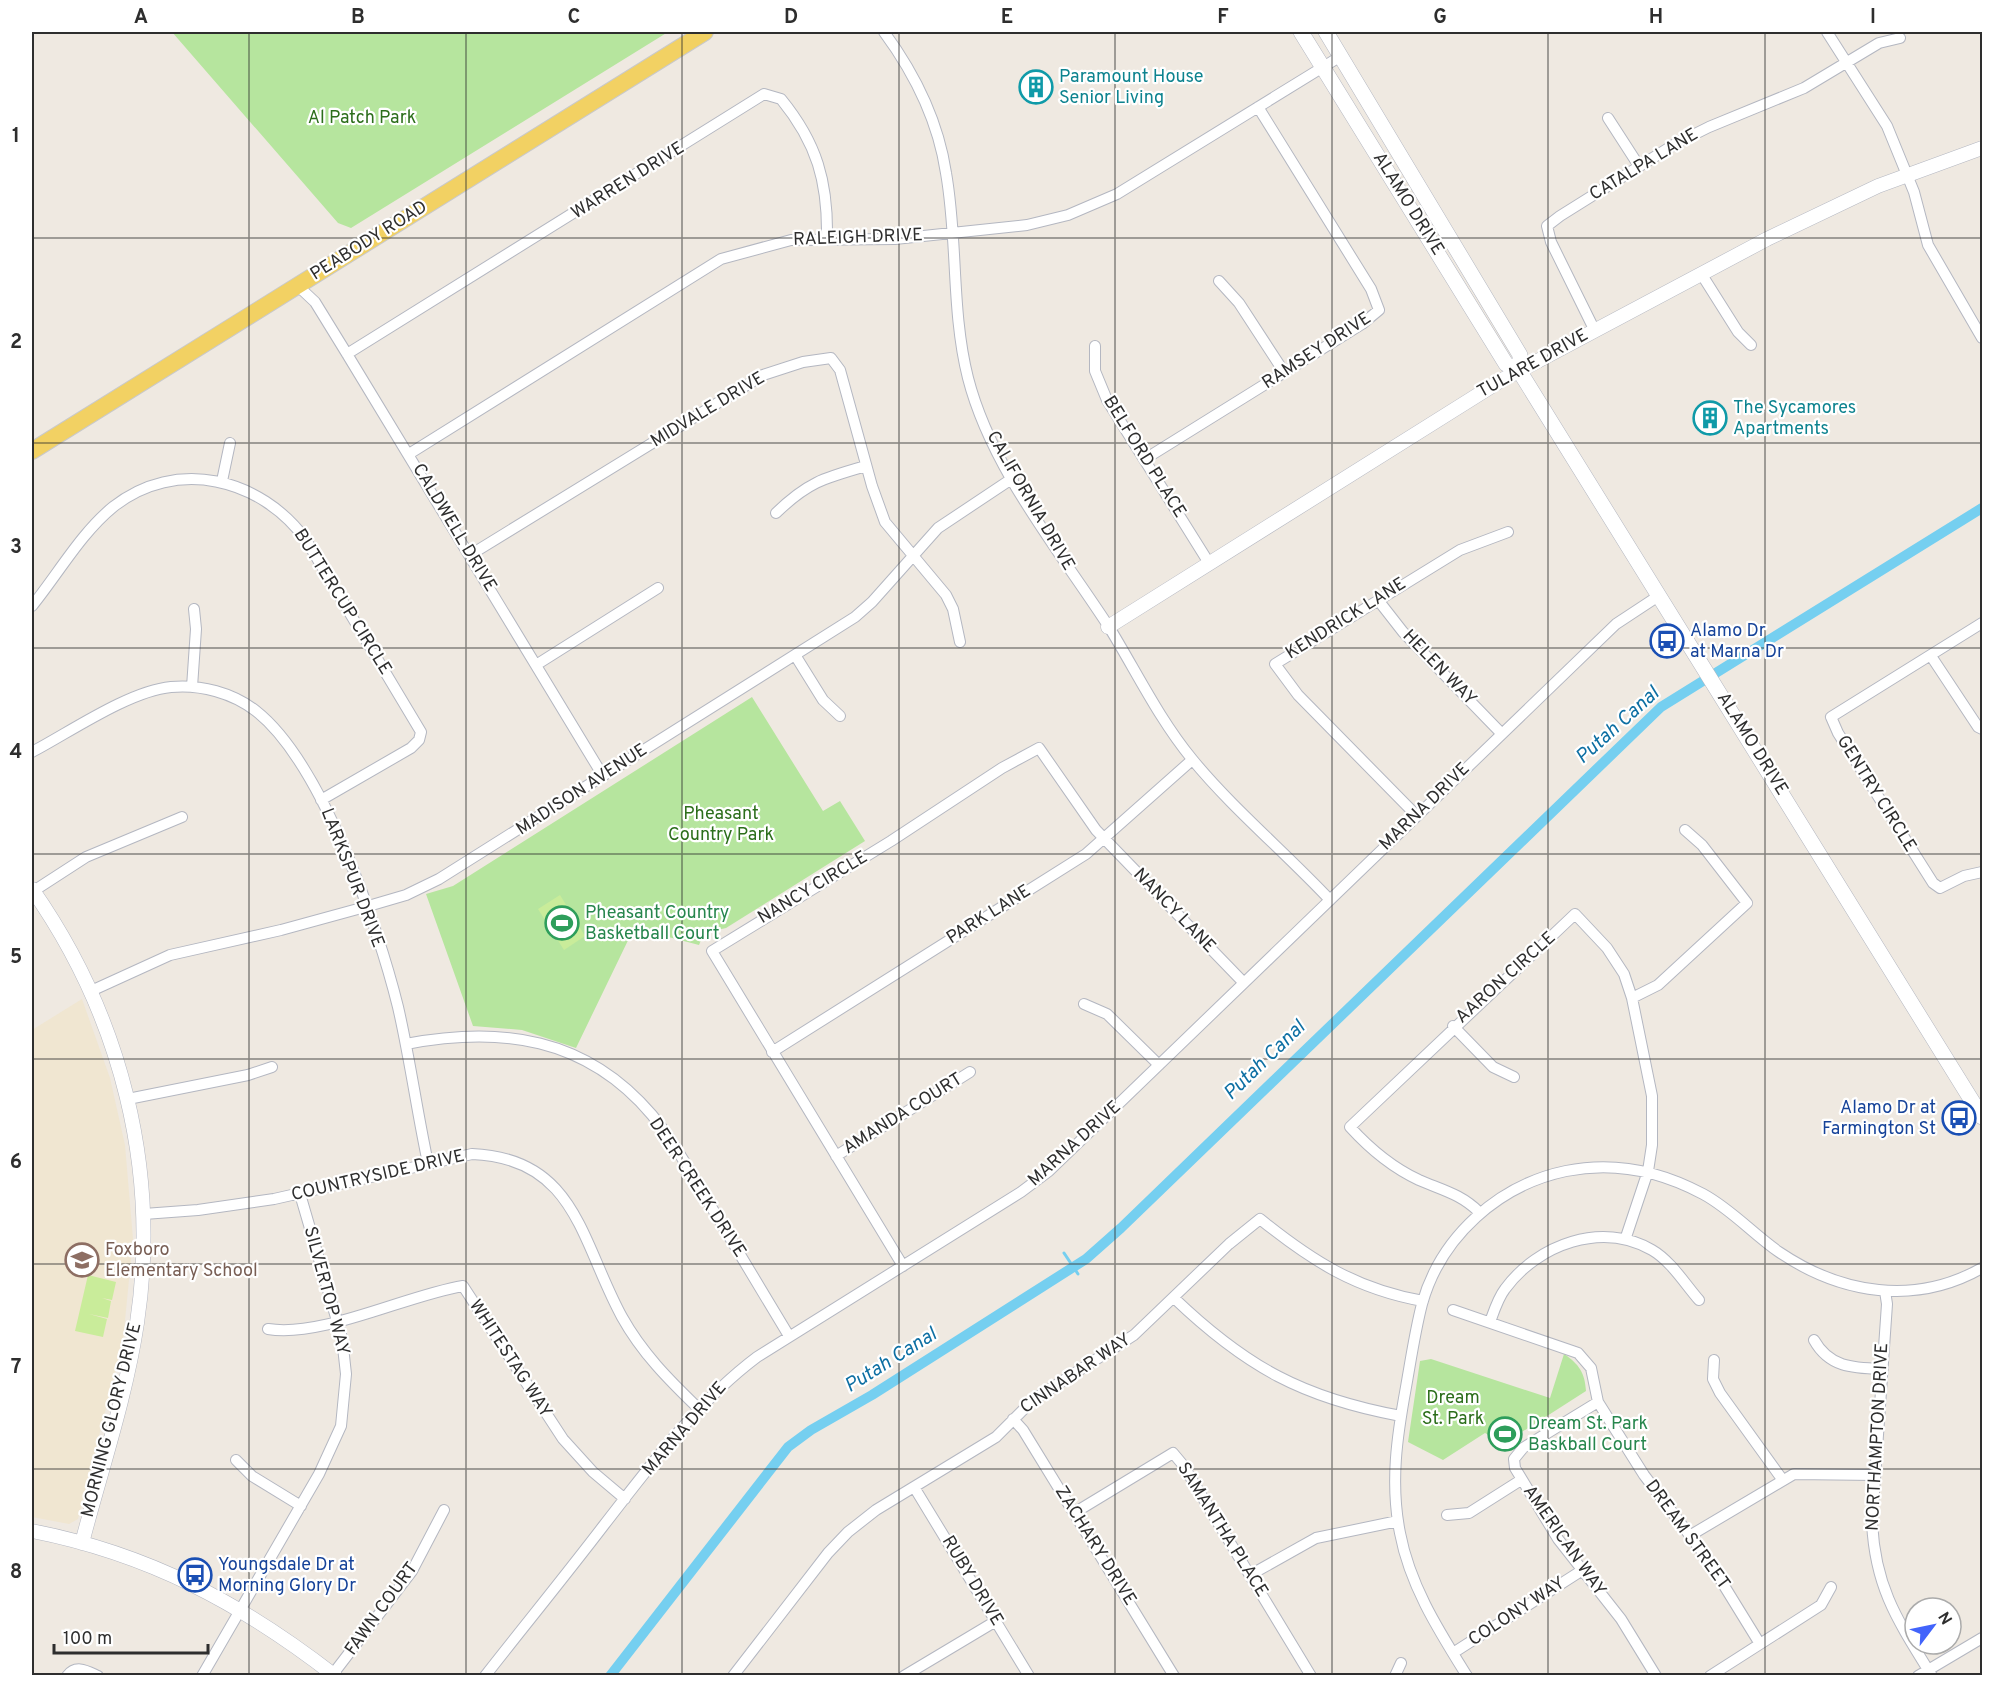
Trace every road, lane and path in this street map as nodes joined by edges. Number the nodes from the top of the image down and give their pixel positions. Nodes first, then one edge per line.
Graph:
1 (705, 32) edge
2 (884, 32) edge
3 (1302, 32) edge
4 (1326, 32) edge
5 (1827, 32) edge
6 (1900, 38) dead end
7 (1341, 56) junction
8 (1846, 63) junction
9 (1323, 67) junction
10 (1258, 107) junction
11 (1608, 118) dead end
12 (1983, 148) edge
13 (1639, 166) junction
14 (1906, 175) junction
15 (952, 233) junction
16 (826, 238) junction
17 (1702, 275) junction
18 (1219, 281) dead end
19 (298, 286) junction
20 (1594, 329) junction
21 (1983, 338) edge
22 (1751, 345) dead end
23 (1095, 346) dead end
24 (347, 354) junction
25 (1284, 372) junction
26 (1520, 372) junction
27 (230, 443) dead end
28 (32, 451) edge
29 (409, 454) junction
30 (1145, 459) junction
31 (866, 466) junction
32 (1013, 478) junction
33 (222, 481) junction
34 (776, 513) dead end
35 (1508, 532) dead end
36 (913, 554) junction
37 (470, 555) junction
38 (1209, 563) junction
39 (658, 588) dead end
40 (1660, 595) junction
41 (1378, 600) junction
42 (32, 606) edge
43 (194, 609) dead end
44 (1983, 623) edge
45 (1108, 627) junction
46 (960, 642) dead end
47 (795, 655) junction
48 (1931, 657) junction
49 (536, 664) junction
50 (192, 687) junction
51 (840, 716) dead end
52 (1983, 729) edge
53 (1501, 733) junction
54 (32, 752) edge
55 (1192, 760) junction
56 (603, 776) junction
57 (321, 800) junction
58 (182, 816) dead end
59 (1417, 816) junction
60 (1685, 830) dead end
61 (1105, 840) junction
62 (1983, 872) edge
63 (32, 891) edge
64 (1330, 900) junction
65 (366, 907) junction
66 (1244, 983) junction
67 (91, 991) junction
68 (1632, 998) junction
69 (1084, 1004) dead end
70 (1454, 1026) junction
71 (406, 1044) junction
72 (772, 1052) junction
73 (1159, 1065) junction
74 (272, 1066) dead end
75 (970, 1072) dead end
76 (1514, 1077) dead end
77 (128, 1099) junction
78 (1983, 1117) edge
79 (836, 1156) junction
80 (428, 1163) junction
81 (1648, 1172) junction
82 (300, 1194) junction
83 (1479, 1212) junction
84 (144, 1214) junction
85 (1626, 1237) junction
86 (903, 1266) junction
87 (1983, 1268) edge
88 (1885, 1291) junction
89 (1174, 1298) junction
90 (1699, 1300) dead end
91 (1423, 1301) junction
92 (1453, 1310) dead end
93 (337, 1321) junction
94 (1490, 1322) junction
95 (268, 1329) dead end
96 (789, 1336) junction
97 (1814, 1340) dead end
98 (1714, 1360) dead end
99 (1881, 1369) junction
100 (1598, 1402) junction
101 (698, 1408) junction
102 (1401, 1416) junction
103 (1013, 1419) junction
104 (236, 1460) dead end
105 (1875, 1475) junction
106 (1782, 1479) junction
107 (1521, 1480) junction
108 (915, 1487) junction
109 (625, 1498) junction
110 (301, 1506) junction
111 (444, 1510) dead end
112 (1074, 1513) junction
113 (1447, 1515) dead end
114 (1398, 1521) junction
115 (32, 1531) edge
116 (1691, 1535) junction
117 (82, 1543) junction
118 (1581, 1571) junction
119 (1250, 1575) junction
120 (1831, 1587) dead end
121 (240, 1608) junction
122 (996, 1621) junction
123 (1983, 1638) edge
124 (1760, 1644) junction
125 (1453, 1653) junction
126 (1401, 1663) dead end
127 (1930, 1672) edge
128 (334, 1675) edge
129 (67, 1676) edge
130 (98, 1676) edge
131 (202, 1676) edge
132 (485, 1676) edge
133 (733, 1676) edge
134 (904, 1676) edge
135 (1029, 1676) edge
136 (1174, 1676) edge
137 (1311, 1676) edge
138 (1395, 1676) edge
139 (1467, 1676) edge
140 (1656, 1676) edge
141 (1710, 1676) edge
142 (1918, 1676) edge

1 - 19 main road, PEABODY ROAD
2 - 15 street, CALIFORNIA DRIVE
3 - 9 main road, ALAMO DRIVE
4 - 7 main road, ALAMO DRIVE
5 - 8 street
6 - 8 street, CATALPA LANE
7 - 9 street, RALEIGH DRIVE
7 - 26 main road, ALAMO DRIVE
8 - 13 street, CATALPA LANE
8 - 14 street
9 - 10 street, RALEIGH DRIVE
9 - 26 main road, ALAMO DRIVE
10 - 15 street, RALEIGH DRIVE
10 - 25 street, RAMSEY DRIVE
11 - 13 street
12 - 14 street, TULARE DRIVE
13 - 20 street, CATALPA LANE
14 - 17 street, TULARE DRIVE
14 - 21 street
15 - 16 street, RALEIGH DRIVE
15 - 32 street, CALIFORNIA DRIVE
16 - 24 street, WARREN DRIVE
16 - 29 street, RALEIGH DRIVE
17 - 20 street, TULARE DRIVE
17 - 22 street
18 - 25 street
19 - 24 street, CALDWELL DRIVE
19 - 28 main road, PEABODY ROAD
20 - 26 street, TULARE DRIVE
23 - 30 street, BELFORD PLACE
24 - 29 street, CALDWELL DRIVE
25 - 30 street, RAMSEY DRIVE
26 - 38 street, TULARE DRIVE
26 - 40 main road, ALAMO DRIVE
27 - 33 street
29 - 37 street, CALDWELL DRIVE
30 - 38 street, BELFORD PLACE
31 - 34 street
31 - 36 street, MIDVALE DRIVE
31 - 37 street, MIDVALE DRIVE
32 - 36 street, MADISON AVENUE
32 - 45 street, CALIFORNIA DRIVE
33 - 42 street, BUTTERCUP CIRCLE
33 - 57 street, BUTTERCUP CIRCLE
35 - 41 street, KENDRICK LANE
36 - 46 street, MIDVALE DRIVE
36 - 47 street, MADISON AVENUE
37 - 49 street, CALDWELL DRIVE
38 - 45 street, TULARE DRIVE
39 - 49 street
40 - 53 street, MARNA DRIVE
40 - 78 main road, ALAMO DRIVE
41 - 53 street, HELEN WAY
41 - 59 street, KENDRICK LANE
43 - 50 street
44 - 48 street, GENTRY CIRCLE
45 - 55 street, CALIFORNIA DRIVE
47 - 51 street
47 - 56 street, MADISON AVENUE
48 - 52 street
48 - 62 street, GENTRY CIRCLE
49 - 56 street, CALDWELL DRIVE
50 - 54 street, LARKSPUR DRIVE
50 - 57 street, LARKSPUR DRIVE
53 - 59 street, MARNA DRIVE
55 - 61 street, PARK LANE
55 - 64 street, CALIFORNIA DRIVE
56 - 65 street, MADISON AVENUE
57 - 65 street, LARKSPUR DRIVE
58 - 63 street
59 - 64 street, MARNA DRIVE
60 - 68 street
61 - 66 street, NANCY LANE
61 - 72 street, PARK LANE
61 - 72 street, NANCY CIRCLE
63 - 67 street, MORNING GLORY DRIVE
64 - 66 street, MARNA DRIVE
65 - 67 street, MADISON AVENUE
65 - 71 street, LARKSPUR DRIVE
66 - 73 street, MARNA DRIVE
67 - 77 street, MORNING GLORY DRIVE
68 - 70 street, AARON CIRCLE
68 - 81 street, AARON CIRCLE
69 - 73 street
70 - 76 street
70 - 83 street, AARON CIRCLE
71 - 80 street, LARKSPUR DRIVE
71 - 96 street, DEER CREEK DRIVE
72 - 79 street, NANCY CIRCLE
73 - 86 street, MARNA DRIVE
74 - 77 street
75 - 79 street, AMANDA COURT
77 - 84 street, MORNING GLORY DRIVE
79 - 86 street, NANCY CIRCLE
80 - 82 street, COUNTRYSIDE DRIVE
80 - 101 street, COUNTRYSIDE DRIVE
81 - 83 street
81 - 85 street, AARON CIRCLE
81 - 88 street
82 - 84 street, COUNTRYSIDE DRIVE
82 - 93 street, SILVERTOP WAY
83 - 91 street
84 - 117 street, MORNING GLORY DRIVE
85 - 90 street
85 - 94 street
86 - 96 street, MARNA DRIVE
87 - 88 street
88 - 99 street, NORTHAMPTON DRIVE
89 - 91 street, CINNABAR WAY
89 - 102 street
89 - 103 street, CINNABAR WAY
91 - 102 street
92 - 94 street, DREAM STREET
93 - 95 street
93 - 109 street, WHITESTAG WAY
93 - 110 street, SILVERTOP WAY
94 - 100 street, DREAM STREET
96 - 101 street, MARNA DRIVE
97 - 99 street
98 - 106 street
99 - 105 street, NORTHAMPTON DRIVE
100 - 107 street, AMERICAN WAY
100 - 116 street, DREAM STREET
101 - 109 street, MARNA DRIVE
102 - 114 street
103 - 108 street, CINNABAR WAY
103 - 112 street, ZACHARY DRIVE
104 - 110 street
105 - 106 street
105 - 127 street, NORTHAMPTON DRIVE
106 - 116 street
107 - 113 street
107 - 118 street, AMERICAN WAY
108 - 122 street, RUBY DRIVE
108 - 133 street, CINNABAR WAY
109 - 132 street, MARNA DRIVE
110 - 121 street, SILVERTOP WAY
111 - 128 street, FAWN COURT
112 - 119 street, SAMANTHA PLACE
112 - 136 street, ZACHARY DRIVE
114 - 119 street
114 - 125 street
115 - 117 street
116 - 124 street, DREAM STREET
117 - 121 street
118 - 125 street, COLONY WAY
118 - 140 street, AMERICAN WAY
119 - 137 street, SAMANTHA PLACE
120 - 124 street
121 - 128 street
121 - 131 street, SILVERTOP WAY
122 - 134 street
122 - 135 street, RUBY DRIVE
123 - 127 street
124 - 141 street
125 - 139 street
126 - 138 street
127 - 142 street
129 - 130 street

